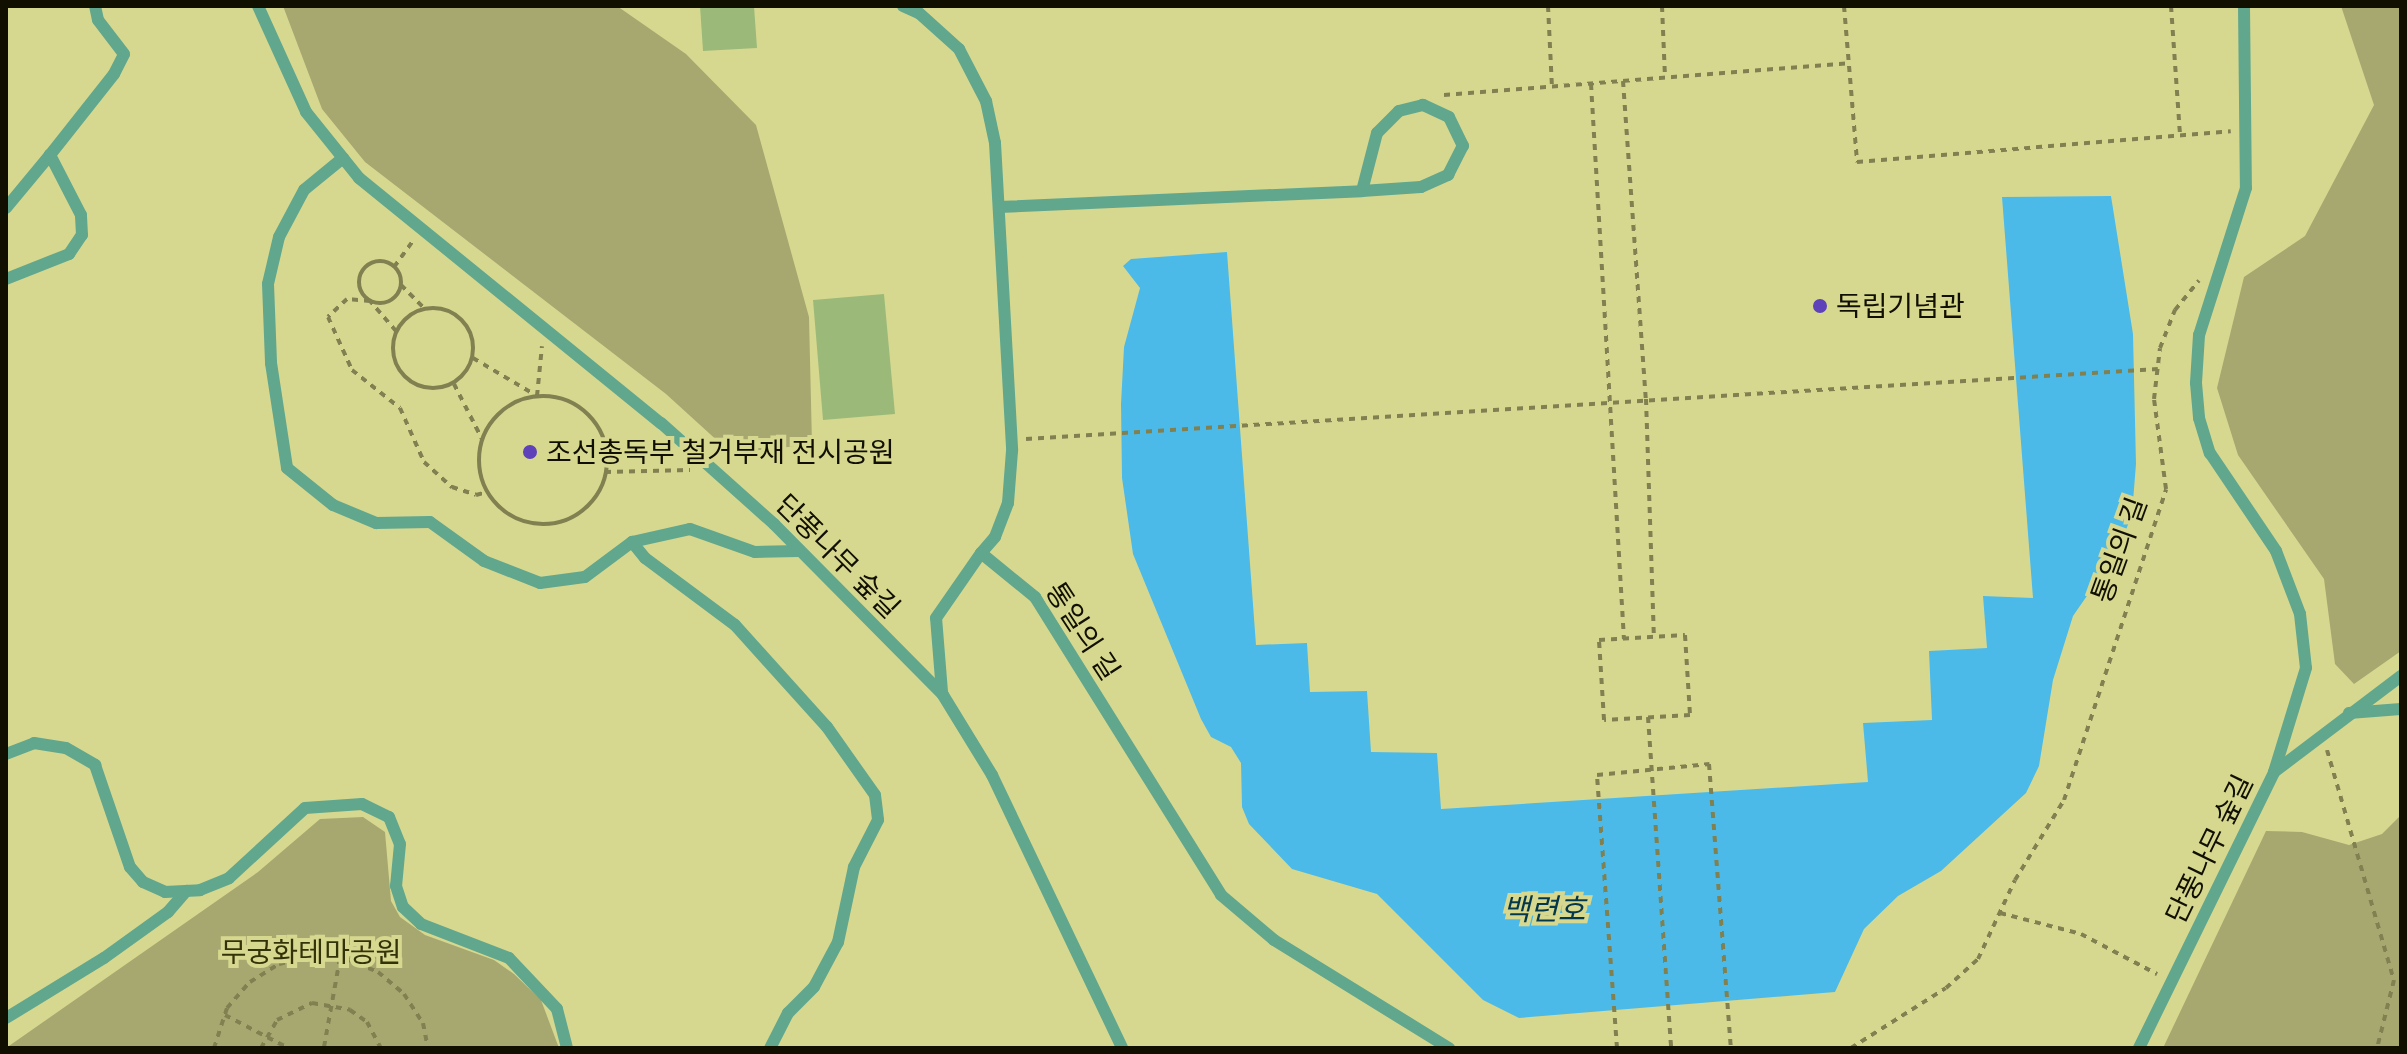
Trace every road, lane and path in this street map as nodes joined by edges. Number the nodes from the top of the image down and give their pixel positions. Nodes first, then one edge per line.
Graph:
1 (95, 6) edge
2 (258, 6) edge
3 (903, 6) edge
4 (1548, 6) edge
5 (1662, 6) edge
6 (1844, 6) edge
7 (2171, 6) edge
8 (2244, 6) edge
9 (922, 10) edge
10 (1849, 63) junction
11 (1665, 78) junction
12 (1623, 81) junction
13 (1591, 84) junction
14 (1552, 87) junction
15 (1429, 97) dead end
16 (2245, 130) junction
17 (2180, 134) junction
18 (50, 155) junction
19 (343, 158) junction
20 (1362, 191) junction
21 (999, 207) junction
22 (6, 208) edge
23 (423, 227) junction
24 (394, 267) junction
25 (2218, 277) junction
26 (6, 279) edge
27 (401, 285) junction
28 (370, 301) junction
29 (425, 309) junction
30 (544, 326) junction
31 (396, 331) junction
32 (473, 358) junction
33 (2158, 369) junction
34 (454, 384) junction
35 (537, 396) junction
36 (1646, 399) junction
37 (1614, 400) junction
38 (483, 439) junction
39 (1012, 440) junction
40 (713, 469) junction
41 (605, 472) junction
42 (487, 492) junction
43 (632, 542) junction
44 (799, 551) junction
45 (981, 553) junction
46 (1654, 637) junction
47 (1624, 639) junction
48 (2401, 676) edge
49 (943, 695) junction
50 (2401, 709) edge
51 (2346, 713) junction
52 (1648, 717) junction
53 (2322, 733) junction
54 (6, 754) edge
55 (1652, 770) junction
56 (2274, 772) junction
57 (186, 891) junction
58 (2000, 913) junction
59 (340, 958) junction
60 (2171, 981) junction
61 (332, 1003) junction
62 (225, 1015) junction
63 (6, 1018) edge
64 (265, 1036) junction
65 (214, 1048) edge
66 (261, 1048) edge
67 (288, 1048) edge
68 (317, 1048) edge
69 (325, 1048) edge
70 (381, 1048) edge
71 (428, 1048) edge
72 (567, 1048) edge
73 (770, 1048) edge
74 (1122, 1048) edge
75 (1449, 1048) edge
76 (1617, 1048) edge
77 (1671, 1048) edge
78 (1731, 1048) edge
79 (1851, 1048) edge
80 (2139, 1048) edge
81 (2377, 1048) edge

1 - 18 lane
2 - 19 lane, 단풍나무 숲길
3 - 9 lane
4 - 14 path
5 - 11 path
6 - 10 path
7 - 17 path
8 - 16 lane
9 - 21 lane
10 - 11 path
10 - 17 path
11 - 12 path
12 - 13 path
12 - 36 path
13 - 14 path
13 - 37 path
14 - 15 path
16 - 17 path
16 - 25 lane
18 - 22 lane
18 - 26 lane
19 - 23 lane, 단풍나무 숲길
19 - 43 lane
20 - 20 lane
20 - 21 lane
21 - 39 lane
23 - 24 path
23 - 30 lane, 단풍나무 숲길
24 - 27 path
24 - 28 path
25 - 33 path, 통일의 길
25 - 56 lane
27 - 28 path
27 - 29 path
28 - 31 path
28 - 42 path
29 - 31 path
29 - 32 path
30 - 35 path
30 - 40 lane, 단풍나무 숲길
31 - 34 path
32 - 34 path
32 - 35 path
33 - 36 path
33 - 58 path, 통일의 길
34 - 38 path
35 - 38 path
35 - 41 path
36 - 37 path
36 - 46 path
37 - 39 path
37 - 47 path
38 - 42 path
39 - 45 lane
40 - 41 path
40 - 44 lane, 단풍나무 숲길
41 - 42 path
43 - 44 lane
43 - 73 lane
44 - 49 lane, 단풍나무 숲길
45 - 49 lane
45 - 75 lane, 통일의 길
46 - 47 path
46 - 52 path
47 - 52 path
48 - 51 lane, 단풍나무 숲길
49 - 74 lane, 단풍나무 숲길
50 - 51 lane
51 - 53 lane, 단풍나무 숲길
52 - 55 path
53 - 56 lane, 단풍나무 숲길
53 - 81 path
54 - 57 lane
55 - 76 path
55 - 77 path
55 - 78 path
56 - 60 lane, 단풍나무 숲길
57 - 63 lane
57 - 72 lane
58 - 60 path
58 - 79 path, 통일의 길
59 - 61 path
59 - 62 path
59 - 71 path
60 - 80 lane, 단풍나무 숲길
61 - 64 path
61 - 69 path
61 - 70 path
62 - 64 path
62 - 65 path
64 - 66 path
64 - 67 path
68 - 69 path

